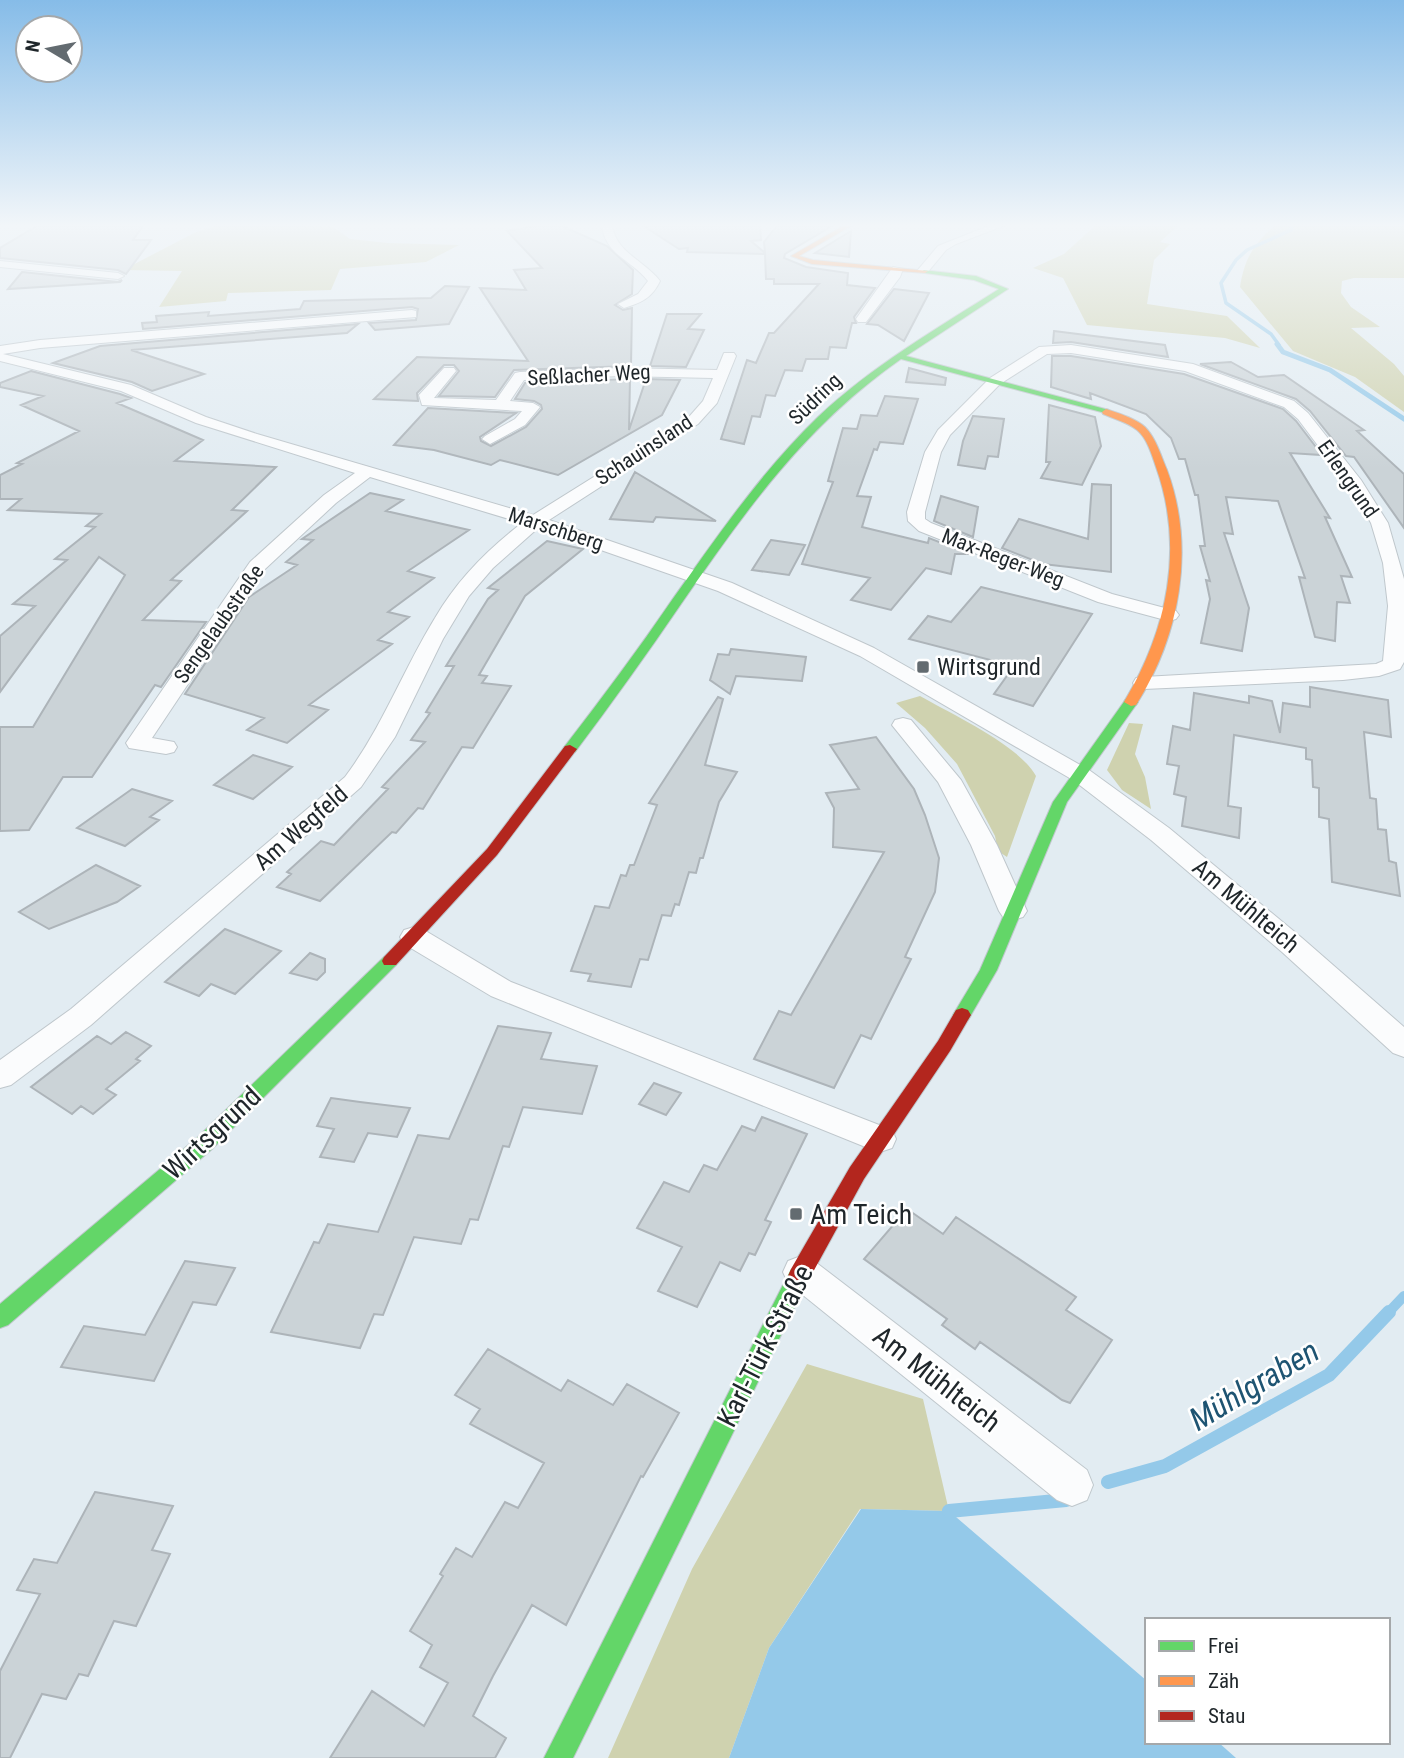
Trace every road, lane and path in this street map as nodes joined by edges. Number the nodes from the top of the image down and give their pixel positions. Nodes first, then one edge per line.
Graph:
1 (873, 305) edge
2 (978, 305) edge
3 (412, 314) dead end
4 (862, 319) dead end
5 (0, 350) edge
6 (729, 356) dead end
7 (898, 356) junction
8 (0, 357) edge
9 (449, 371) dead end
10 (722, 374) junction
11 (995, 381) junction
12 (500, 405) junction
13 (490, 439) dead end
14 (368, 471) junction
15 (533, 521) junction
16 (694, 575) junction
17 (1169, 615) junction
18 (1144, 683) junction
19 (903, 725) dead end
20 (166, 747) dead end
21 (1081, 775) junction
22 (1013, 911) junction
23 (414, 937) junction
24 (1404, 1045) edge
25 (0, 1076) edge
26 (880, 1139) junction
27 (801, 1272) junction
28 (0, 1318) edge
29 (1072, 1485) dead end
30 (558, 1758) edge

1 - 4 street
2 - 7 street, Südring
3 - 5 street
6 - 10 street, Schauinsland
7 - 11 street, Karl-Türk-Straße
7 - 16 street, Südring
8 - 14 street, Marschberg
9 - 12 street, Seßlacher Weg
10 - 12 street, Seßlacher Weg
10 - 15 street, Schauinsland
11 - 17 street, Karl-Türk-Straße
11 - 17 street, Max-Reger-Weg
11 - 18 street, Erlengrund
12 - 13 street
14 - 15 street, Marschberg
14 - 20 street, Sengelaubstraße
15 - 16 street, Marschberg
15 - 25 street, Am Wegfeld
16 - 21 street, Marschberg
16 - 23 street, Wirtsgrund
17 - 18 street, Karl-Türk-Straße
18 - 21 street, Karl-Türk-Straße
19 - 22 street
21 - 22 street, Karl-Türk-Straße
21 - 24 street, Am Mühlteich
22 - 26 street, Karl-Türk-Straße
23 - 26 street
23 - 28 street, Wirtsgrund
26 - 27 street, Karl-Türk-Straße
27 - 29 street, Am Mühlteich
27 - 30 street, Karl-Türk-Straße

